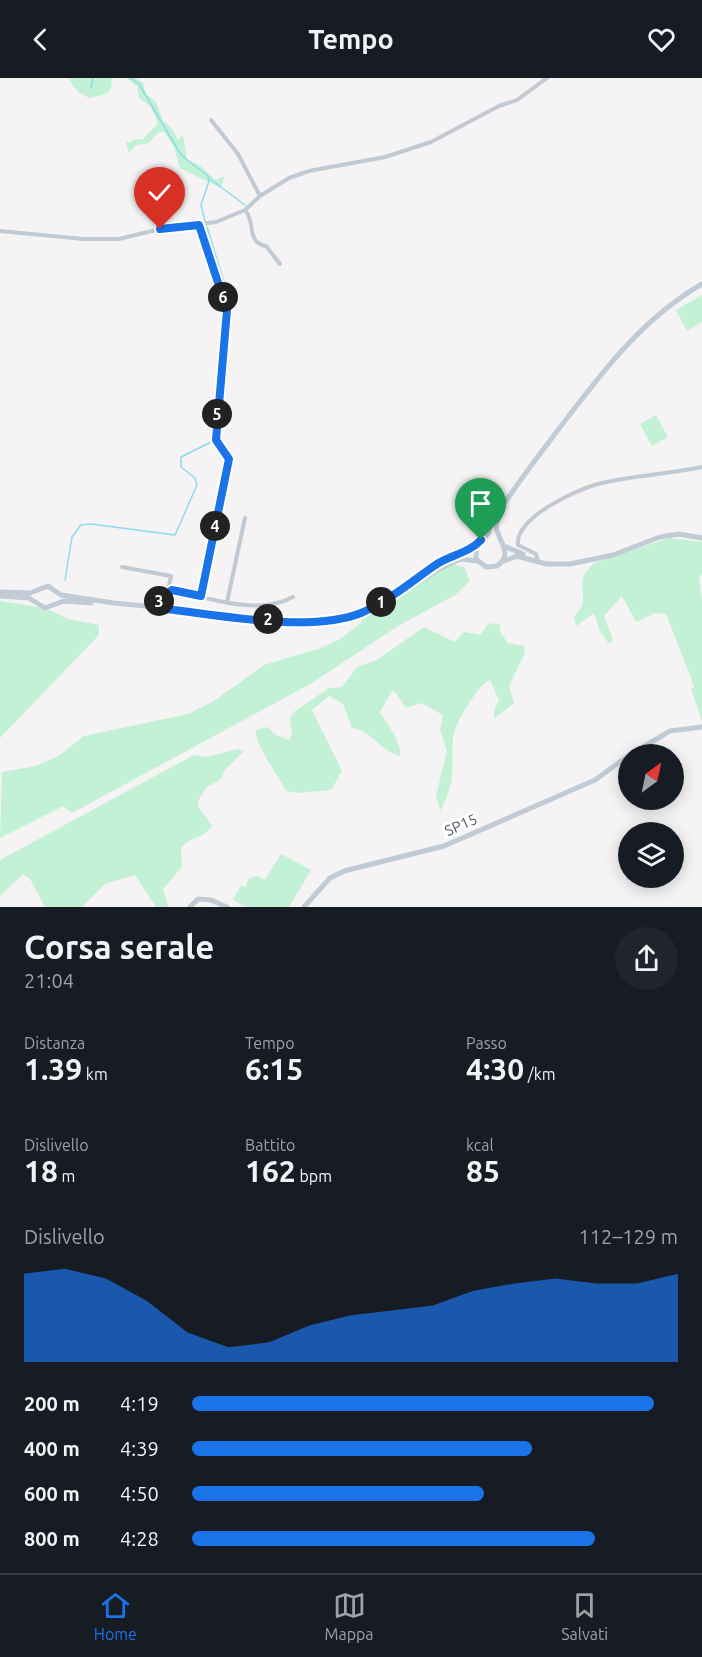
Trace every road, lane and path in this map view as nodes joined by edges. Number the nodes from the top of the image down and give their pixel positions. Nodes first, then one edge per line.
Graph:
1 (547, 78) edge
2 (211, 120) dead end
3 (260, 196) junction
4 (245, 210) junction
5 (199, 225) junction
6 (0, 231) edge
7 (280, 264) dead end
8 (702, 284) edge
9 (702, 467) edge
10 (511, 494) junction
11 (246, 518) dead end
12 (486, 538) junction
13 (702, 538) edge
14 (500, 541) junction
15 (476, 546) junction
16 (504, 546) junction
17 (478, 561) junction
18 (535, 561) junction
19 (501, 563) junction
20 (122, 567) dead end
21 (39, 590) junction
22 (57, 591) junction
23 (168, 591) junction
24 (0, 594) edge
25 (201, 596) junction
26 (293, 597) dead end
27 (227, 602) junction
28 (114, 603) junction
29 (39, 604) junction
30 (56, 605) junction
31 (157, 608) junction
32 (331, 622) junction
33 (702, 727) edge
34 (648, 744) edge
35 (618, 764) edge
36 (190, 907) edge
37 (227, 907) edge
38 (304, 907) edge

1 - 3 street
2 - 3 street
3 - 4 street
4 - 5 street
4 - 7 street
5 - 6 street
5 - 25 street
8 - 10 main road
9 - 18 street
10 - 12 main road
10 - 14 main road
11 - 27 street
12 - 14 main road
12 - 15 main road
13 - 18 main road
14 - 16 main road
15 - 17 main road
15 - 32 main road
16 - 18 main road
16 - 19 main road
17 - 19 main road
17 - 32 main road
18 - 19 main road
20 - 23 street
21 - 22 main road
21 - 24 main road
21 - 29 main road
22 - 28 main road
22 - 30 main road
23 - 25 street
23 - 31 street
24 - 29 main road
25 - 27 street
26 - 27 street
28 - 30 main road
28 - 31 main road
29 - 30 main road
31 - 32 main road
33 - 34 main road, SP15
35 - 38 main road, SP15
36 - 37 main road

